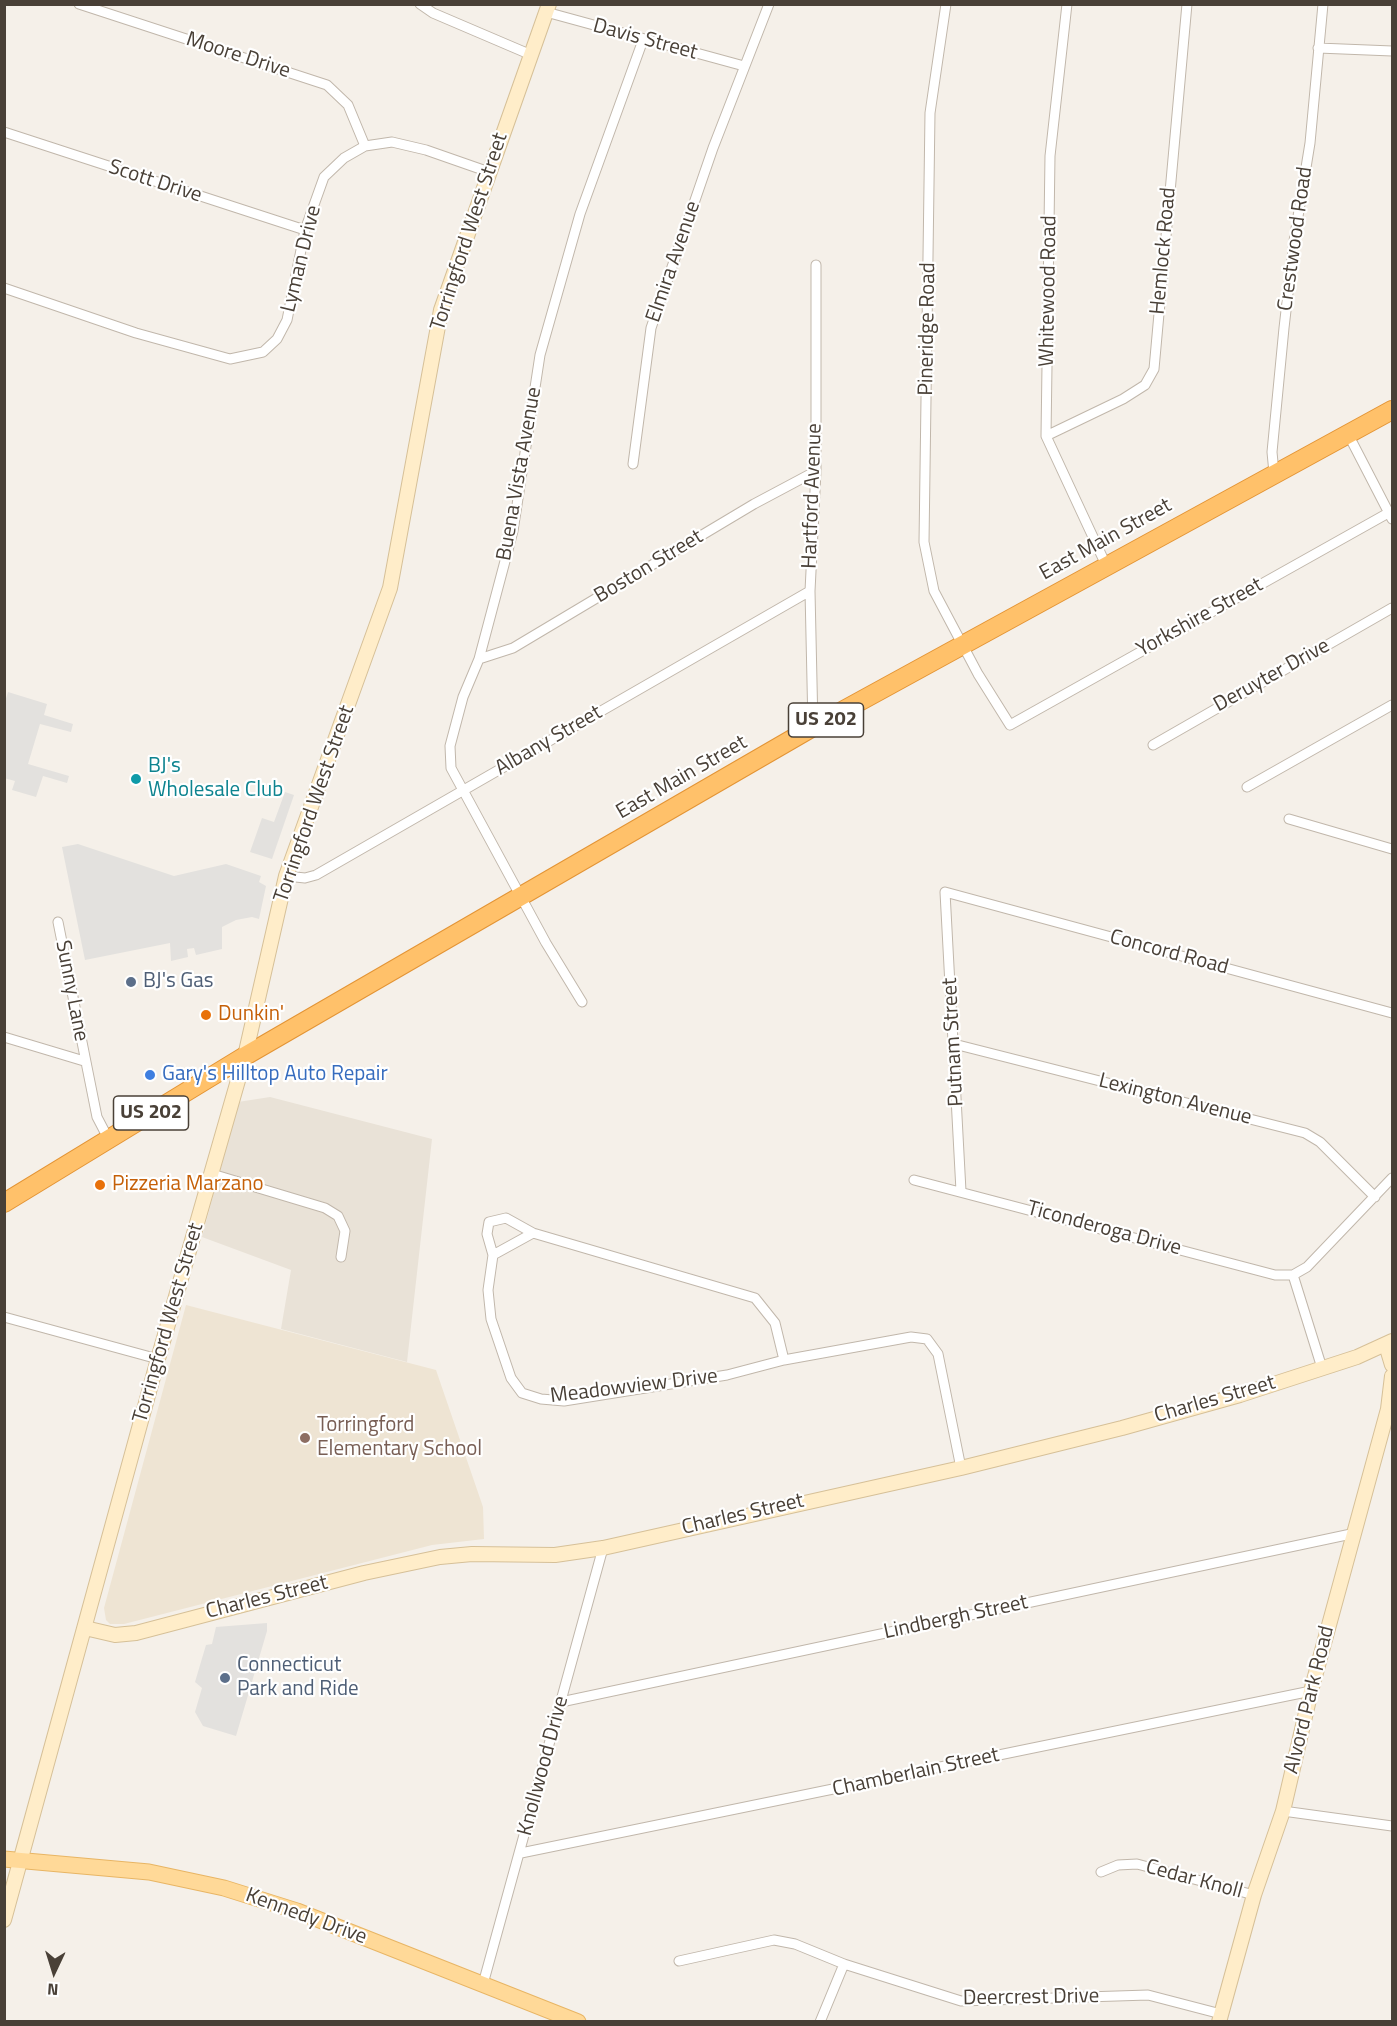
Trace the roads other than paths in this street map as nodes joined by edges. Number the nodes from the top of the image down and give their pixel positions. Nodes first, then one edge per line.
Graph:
1 (79, 4) edge
2 (420, 4) edge
3 (769, 4) edge
4 (946, 4) edge
5 (1067, 4) edge
6 (1187, 4) edge
7 (1323, 4) edge
8 (547, 8) edge
9 (644, 40) junction
10 (1318, 48) junction
11 (1392, 51) edge
12 (529, 54) junction
13 (744, 66) junction
14 (4, 132) edge
15 (365, 146) junction
16 (489, 172) junction
17 (305, 230) junction
18 (816, 265) dead end
19 (4, 288) edge
20 (1392, 410) edge
21 (1348, 434) junction
22 (1046, 436) junction
23 (633, 464) dead end
24 (816, 471) junction
25 (1274, 473) junction
26 (1391, 515) edge
27 (1106, 565) junction
28 (810, 591) junction
29 (1392, 608) edge
30 (963, 647) junction
31 (479, 659) junction
32 (1392, 705) edge
33 (1010, 725) joint
34 (813, 727) junction
35 (1153, 745) dead end
36 (1247, 787) dead end
37 (464, 790) junction
38 (1289, 819) dead end
39 (1392, 849) edge
40 (286, 876) junction
41 (945, 892) joint
42 (521, 898) junction
43 (57, 922) dead end
44 (582, 1002) dead end
45 (1392, 1013) edge
46 (4, 1036) edge
47 (954, 1044) junction
48 (245, 1056) junction
49 (84, 1061) junction
50 (109, 1140) junction
51 (212, 1174) junction
52 (1392, 1178) edge
53 (914, 1179) dead end
54 (961, 1191) junction
55 (1375, 1197) junction
56 (4, 1203) edge
57 (533, 1233) junction
58 (493, 1255) junction
59 (341, 1257) dead end
60 (1293, 1275) junction
61 (4, 1317) edge
62 (1389, 1343) edge
63 (158, 1359) junction
64 (784, 1360) junction
65 (1392, 1365) edge
66 (1322, 1368) junction
67 (1392, 1376) edge
68 (961, 1468) junction
69 (1352, 1534) junction
70 (603, 1548) junction
71 (85, 1628) junction
72 (1311, 1691) junction
73 (561, 1701) junction
74 (1283, 1811) junction
75 (1392, 1826) edge
76 (521, 1853) junction
77 (4, 1859) edge
78 (22, 1860) junction
79 (1101, 1872) dead end
80 (1254, 1896) junction
81 (4, 1920) edge
82 (679, 1961) dead end
83 (844, 1964) junction
84 (483, 1984) junction
85 (1220, 2018) edge
86 (578, 2022) edge
87 (820, 2022) edge

1 - 15 street, Moore Drive
2 - 12 street
3 - 13 street, Elmira Avenue
4 - 30 street, Pineridge Road
5 - 22 street, Whitewood Road
6 - 22 street, Hemlock Road
7 - 10 street, Crestwood Road
8 - 9 street, Davis Street
8 - 12 street, Torringford West Street
9 - 13 street, Davis Street
9 - 31 street, Buena Vista Avenue
10 - 11 street
10 - 25 street, Crestwood Road
12 - 16 street, Torringford West Street
13 - 23 street, Elmira Avenue
14 - 17 street, Scott Drive
15 - 16 street, Lyman Drive
15 - 17 street, Lyman Drive
16 - 40 street, Torringford West Street
17 - 19 street, Lyman Drive
18 - 24 street, Hartford Avenue
20 - 21 highway, East Main Street / US 202
21 - 25 highway, East Main Street / US 202
21 - 26 street
22 - 27 street, Whitewood Road
24 - 28 street, Hartford Avenue
24 - 31 street, Boston Street
25 - 27 highway, East Main Street / US 202
26 - 33 street, Yorkshire Street
27 - 30 highway, East Main Street / US 202
28 - 34 street, Hartford Avenue
28 - 37 street, Albany Street
29 - 35 street, Deruyter Drive
30 - 33 street, Pineridge Road
30 - 34 highway, East Main Street / US 202
31 - 37 street, Buena Vista Avenue
32 - 36 street
34 - 42 highway, East Main Street / US 202
37 - 40 street, Albany Street
37 - 42 street, Buena Vista Avenue
38 - 39 street
40 - 48 street, Torringford West Street
41 - 45 street, Concord Road
41 - 47 street, Putnam Street
42 - 44 street, Buena Vista Avenue
42 - 48 highway, East Main Street / US 202
43 - 49 street, Sunny Lane
46 - 49 street
47 - 54 street, Putnam Street
47 - 55 street, Lexington Avenue
48 - 50 highway, East Main Street / US 202
48 - 51 street, Torringford West Street
49 - 50 street, Sunny Lane
50 - 56 highway, East Main Street / US 202
51 - 59 street
51 - 63 street, Torringford West Street
52 - 55 street
53 - 54 street, Ticonderoga Drive
54 - 60 street, Ticonderoga Drive
55 - 60 street
57 - 58 street
57 - 58 street, Meadowview Drive
57 - 64 street, Meadowview Drive
58 - 64 street, Meadowview Drive
60 - 66 street
61 - 63 street
62 - 65 street
62 - 66 street, Charles Street
63 - 71 street, Torringford West Street
64 - 68 street, Meadowview Drive
66 - 68 street, Charles Street
67 - 69 street, Alvord Park Road
68 - 70 street, Charles Street
69 - 72 street, Alvord Park Road
69 - 73 street, Lindbergh Street
70 - 71 street, Charles Street
70 - 73 street, Knollwood Drive
71 - 78 street, Torringford West Street
72 - 74 street, Alvord Park Road
72 - 76 street, Chamberlain Street
73 - 76 street, Knollwood Drive
74 - 75 street
74 - 80 street, Alvord Park Road
76 - 84 street, Knollwood Drive
77 - 78 main road, Kennedy Drive
78 - 81 street, Torringford West Street
78 - 84 main road, Kennedy Drive
79 - 80 street, Cedar Knoll
80 - 85 street, Alvord Park Road
82 - 83 street, Deercrest Drive
83 - 85 street, Deercrest Drive
83 - 87 street
84 - 86 main road, Kennedy Drive

